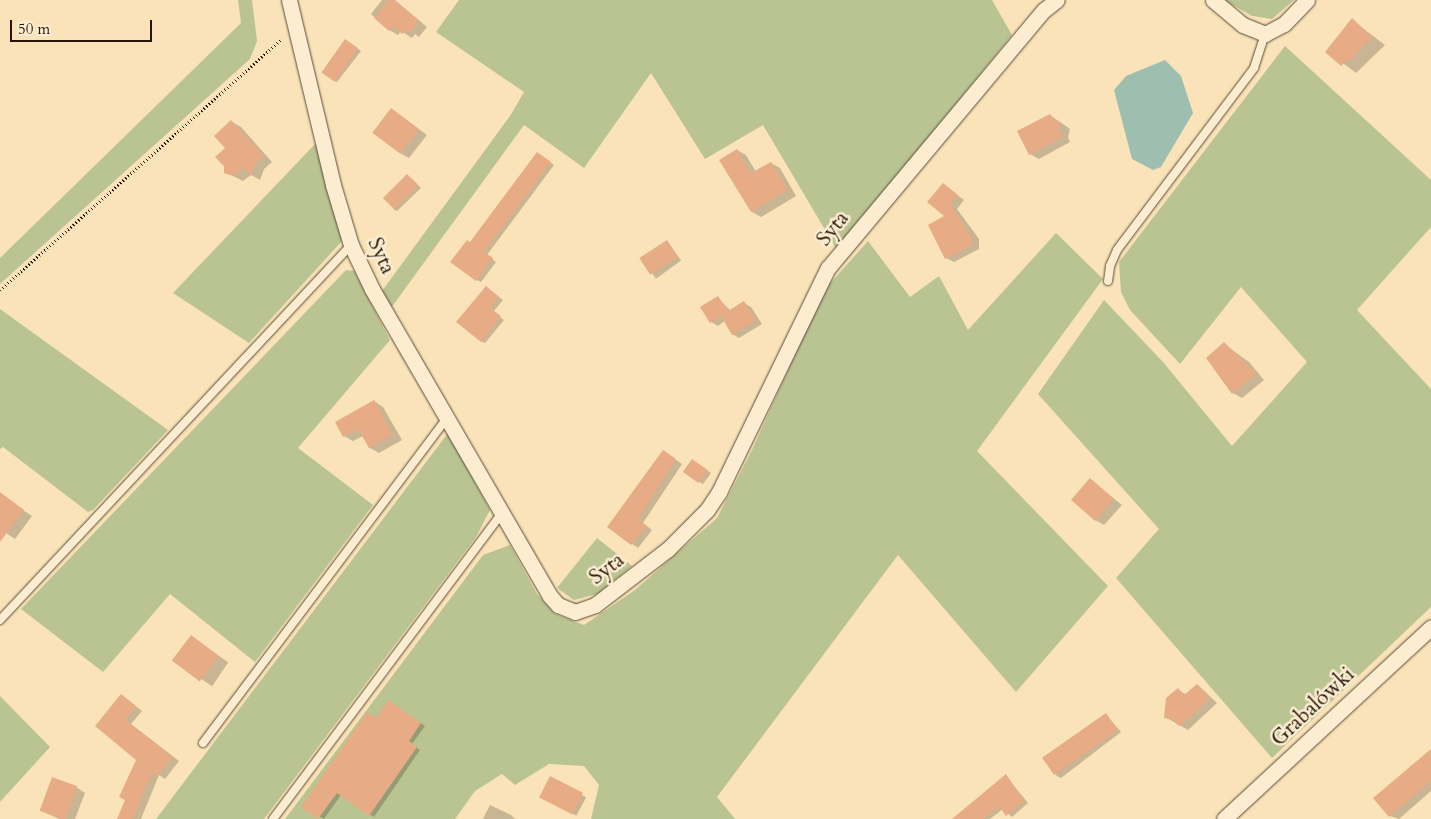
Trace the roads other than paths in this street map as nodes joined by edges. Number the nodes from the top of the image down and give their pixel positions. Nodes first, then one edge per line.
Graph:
1 (289, 0) edge
2 (1057, 0) edge
3 (1213, 0) edge
4 (1307, 0) edge
5 (1265, 34) junction
6 (351, 245) junction
7 (1108, 281) dead end
8 (446, 419) junction
9 (501, 514) junction
10 (0, 620) edge
11 (1431, 627) edge
12 (203, 743) dead end
13 (274, 819) edge
14 (1224, 819) edge

1 - 6 street, Syta
2 - 9 street, Syta
3 - 5 street
4 - 5 street
5 - 7 lane
6 - 8 street, Syta
6 - 10 lane
8 - 9 street, Syta
8 - 12 lane
9 - 13 lane
11 - 14 street, Grabalówki

